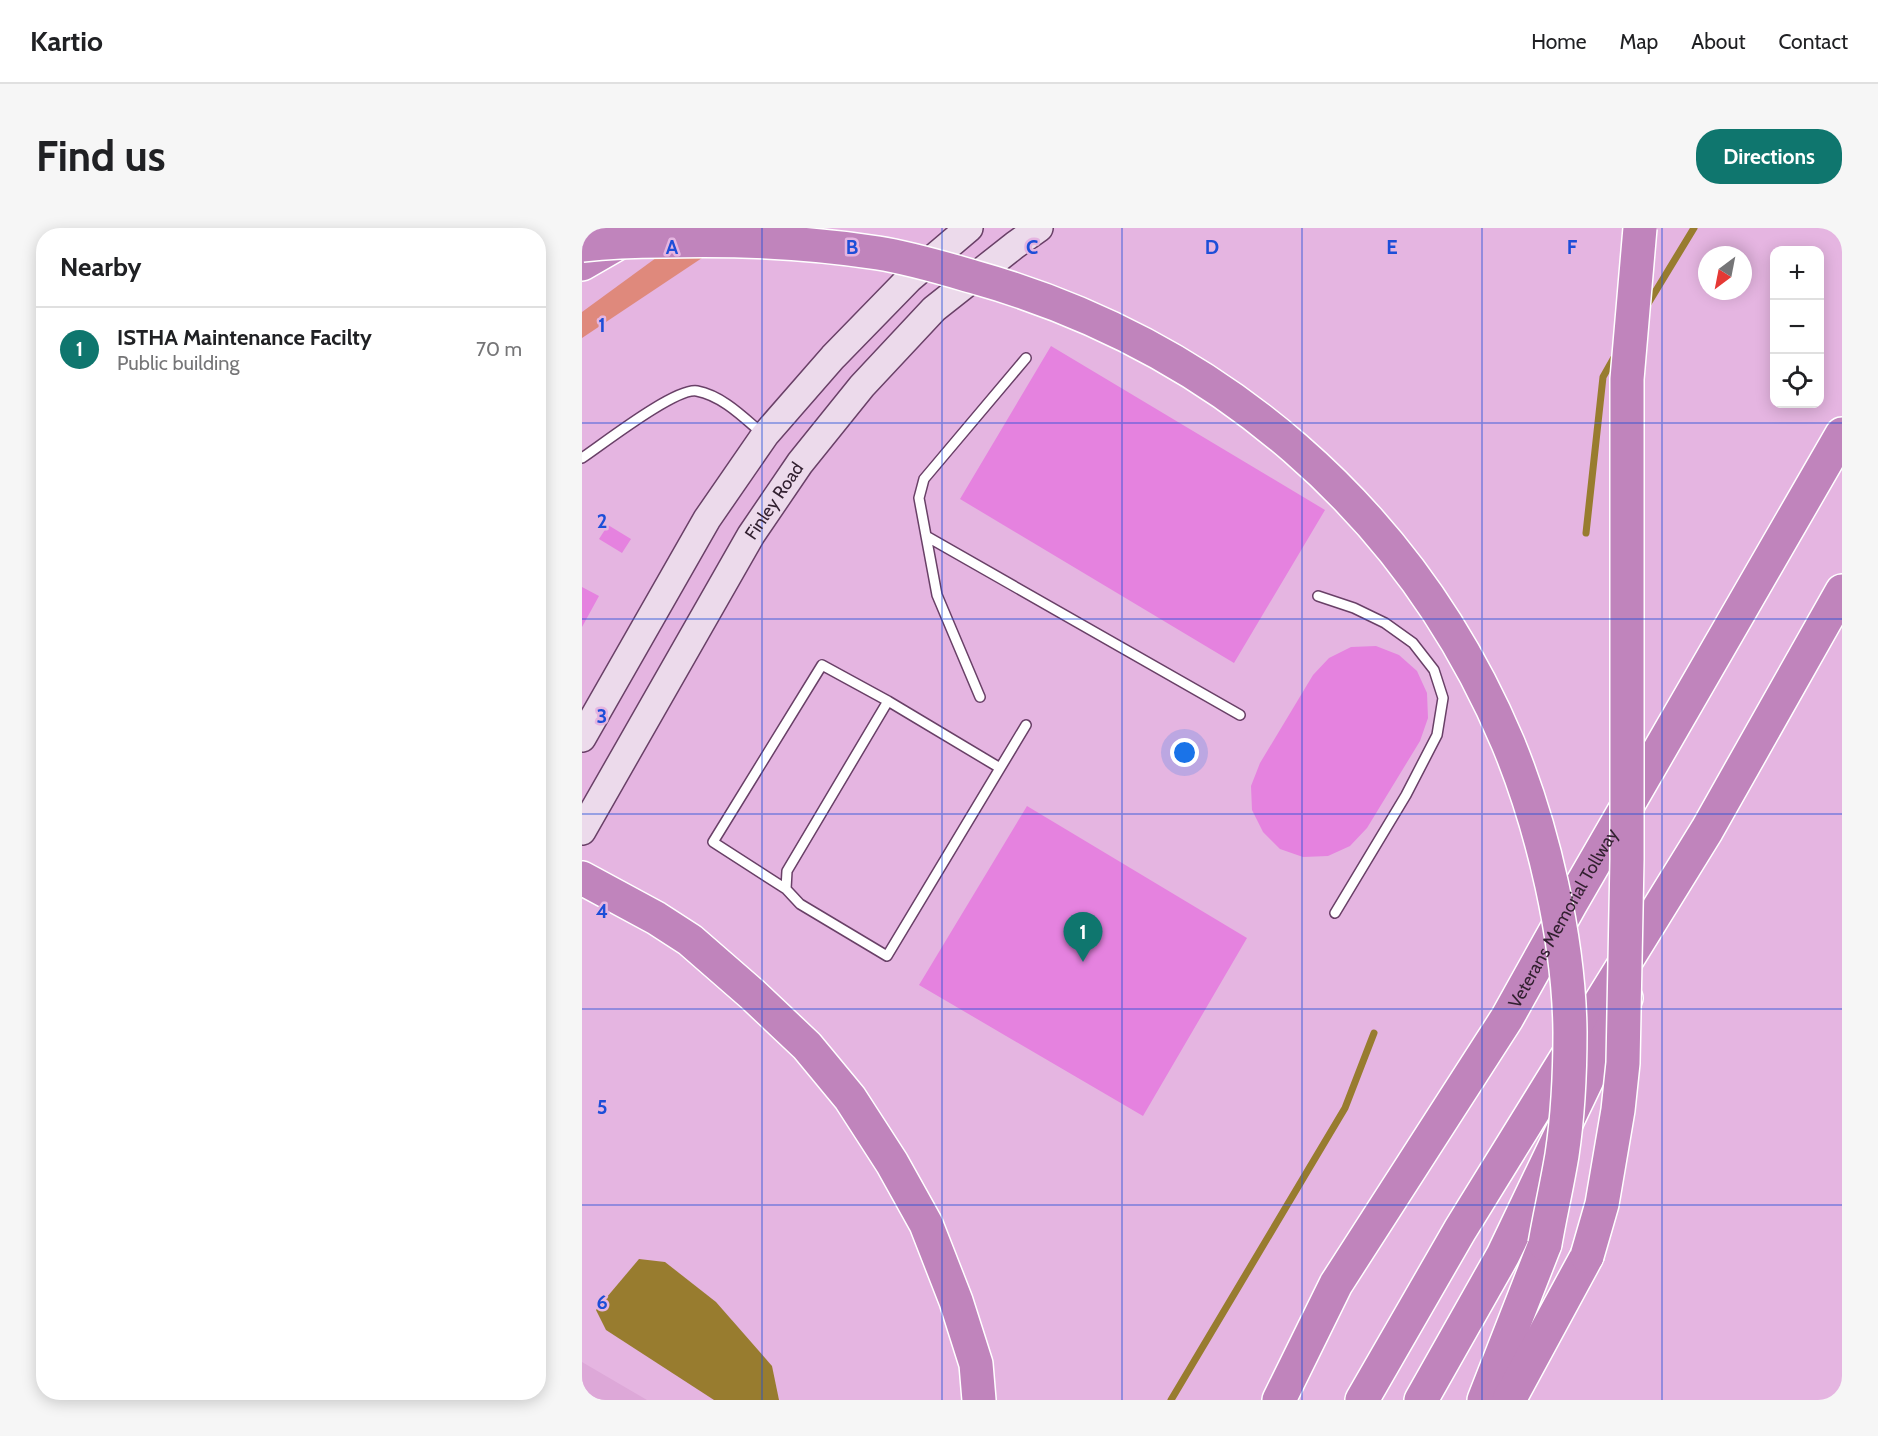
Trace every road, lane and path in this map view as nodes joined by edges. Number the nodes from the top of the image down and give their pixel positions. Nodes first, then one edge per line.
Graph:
1 (601, 228) edge
2 (643, 228) edge
3 (969, 228) edge
4 (1039, 228) edge
5 (1640, 228) edge
6 (582, 245) edge
7 (582, 264) edge
8 (1026, 358) dead end
9 (765, 435) junction
10 (1842, 435) edge
11 (582, 458) edge
12 (926, 537) junction
13 (1842, 591) edge
14 (1318, 596) dead end
15 (980, 697) dead end
16 (888, 701) junction
17 (1240, 716) dead end
18 (1026, 725) dead end
19 (582, 738) edge
20 (1000, 768) junction
21 (1707, 830) junction
22 (582, 831) edge
23 (582, 878) edge
24 (786, 889) junction
25 (1335, 913) dead end
26 (1336, 1284) junction
27 (979, 1400) edge
28 (1261, 1400) edge
29 (1280, 1400) edge
30 (1362, 1400) edge
31 (1421, 1400) edge
32 (1484, 1400) edge
33 (1509, 1400) edge

1 - 6 highway
2 - 7 highway
3 - 9 main road
4 - 22 main road, Finley Road
5 - 33 highway, bridge
6 - 32 highway, bridge
8 - 12 lane
9 - 11 lane
9 - 19 main road
10 - 26 highway, Veterans Memorial Tollway
12 - 15 lane
12 - 17 lane
13 - 21 highway
14 - 25 lane
16 - 20 lane
16 - 24 lane
16 - 24 lane
18 - 20 lane
20 - 24 lane
21 - 30 highway
21 - 31 highway
23 - 27 highway
26 - 28 highway
26 - 29 highway, Veterans Memorial Tollway

